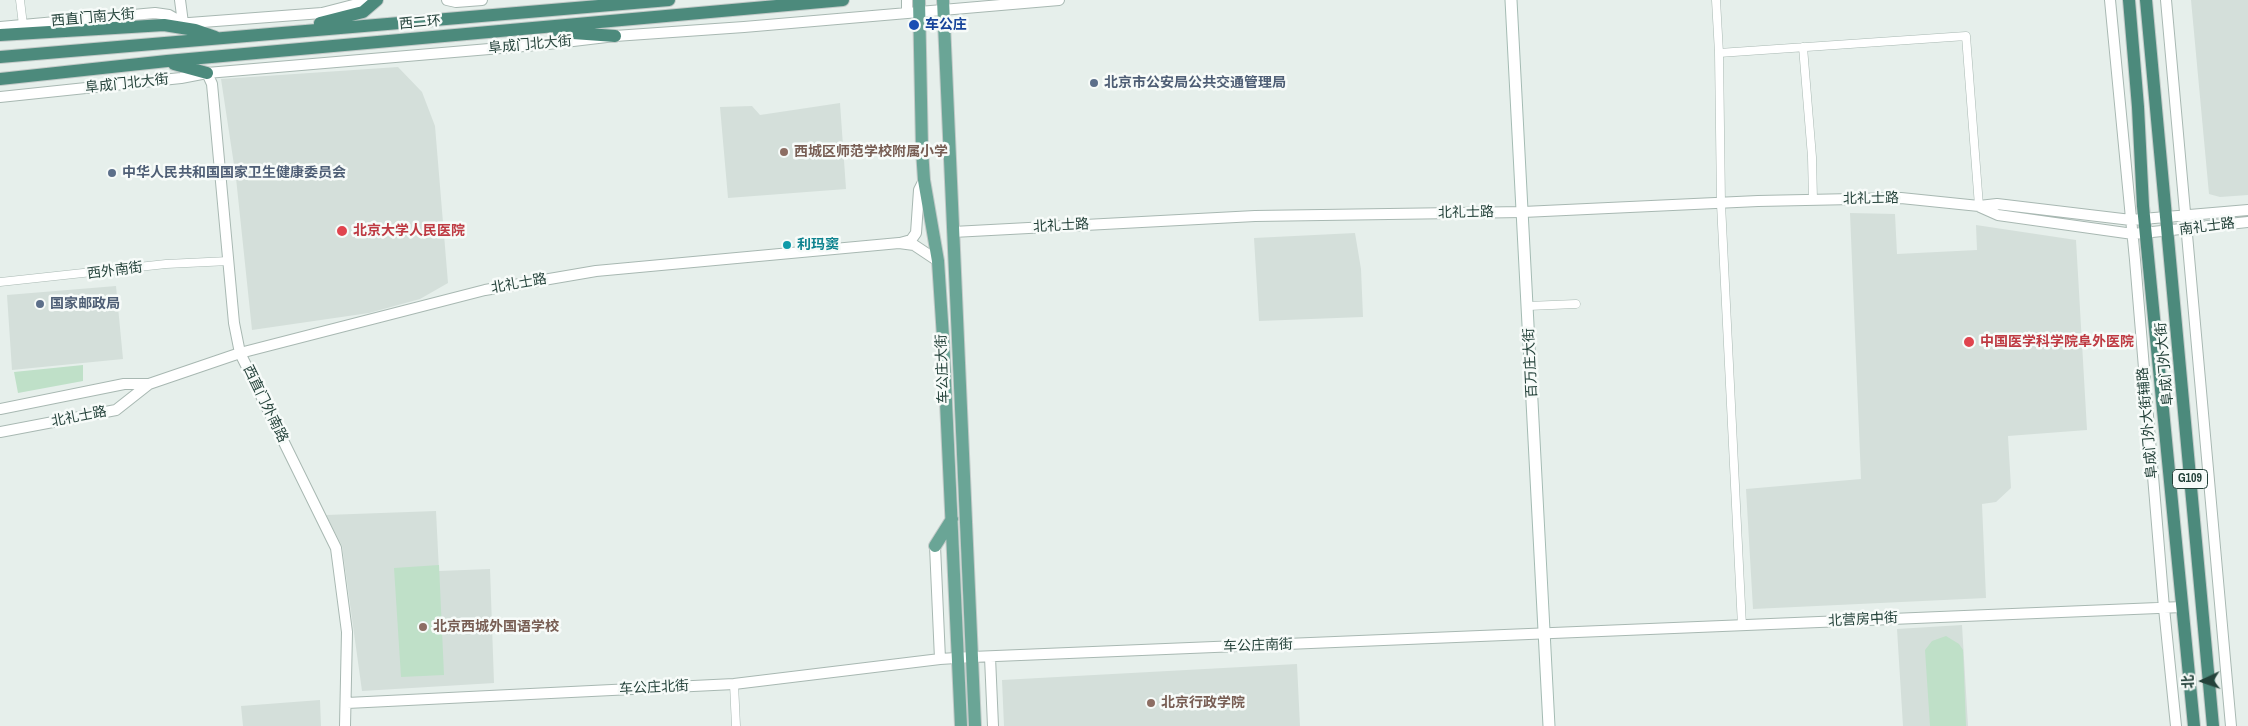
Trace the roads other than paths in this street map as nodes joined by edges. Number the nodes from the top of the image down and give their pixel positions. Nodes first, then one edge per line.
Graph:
1 (20, 0) edge
2 (180, 0) edge
3 (373, 0) edge
4 (377, 0) edge
5 (447, 0) edge
6 (482, 0) edge
7 (669, 0) edge
8 (843, 0) edge
9 (907, 0) edge
10 (1058, 0) edge
11 (1511, 0) edge
12 (1716, 0) edge
13 (2110, 0) edge
14 (2129, 0) edge
15 (2146, 0) edge
16 (2166, 0) edge
17 (944, 5) edge
18 (915, 8) edge
19 (23, 25) junction
20 (0, 26) edge
21 (187, 26) junction
22 (519, 29) junction
23 (294, 33) junction
24 (0, 36) edge
25 (615, 36) junction
26 (223, 38) junction
27 (1802, 47) junction
28 (1719, 53) junction
29 (0, 57) edge
30 (167, 62) junction
31 (207, 73) junction
32 (0, 79) edge
33 (2, 97) edge
34 (924, 180) junction
35 (1813, 200) junction
36 (1721, 204) junction
37 (1979, 206) junction
38 (2248, 210) edge
39 (1523, 212) junction
40 (2185, 215) junction
41 (2166, 218) junction
42 (2138, 220) junction
43 (2248, 222) edge
44 (2186, 229) junction
45 (953, 232) junction
46 (2167, 232) junction
47 (2133, 234) junction
48 (2146, 234) junction
49 (899, 243) junction
50 (229, 261) junction
51 (938, 261) junction
52 (0, 282) edge
53 (1576, 304) dead end
54 (1528, 306) junction
55 (240, 353) junction
56 (149, 384) junction
57 (0, 409) edge
58 (0, 432) edge
59 (952, 519) junction
60 (935, 546) joint
61 (2182, 607) junction
62 (2164, 608) junction
63 (1742, 626) junction
64 (1544, 635) junction
65 (972, 657) junction
66 (990, 657) junction
67 (959, 658) junction
68 (940, 659) junction
69 (734, 684) junction
70 (347, 703) junction
71 (345, 726) edge
72 (736, 726) edge
73 (961, 726) edge
74 (975, 726) edge
75 (993, 726) edge
76 (1549, 726) edge
77 (2176, 726) edge
78 (2194, 726) edge
79 (2213, 726) edge
80 (2231, 726) edge

1 - 19 street
2 - 21 street
3 - 21 street
4 - 23 highway
5 - 6 street
7 - 23 highway, 西二环
8 - 22 highway, 西二环
9 - 18 street
10 - 17 street, 阜成门北大街
11 - 39 main road, 百万庄大街
12 - 28 street
13 - 42 street, 阜成门外大街辅路
14 - 42 highway, 阜成门外大街 / G109
15 - 41 highway, 阜成门外大街 / G109
16 - 40 street
17 - 18 street, 阜成门北大街
17 - 45 main road, 车公庄大街
18 - 25 street, 阜成门北大街
18 - 34 main road, 车公庄大街
19 - 20 street, 西直门南大街
19 - 21 street, 西直门南大街
21 - 24 highway
21 - 26 highway
22 - 25 highway
22 - 30 highway, 西二环
23 - 26 highway, 西二环
25 - 31 street, 阜成门北大街
26 - 29 highway, 西二环
27 - 28 street
27 - 35 street
27 - 37 street
28 - 36 street
30 - 31 highway
30 - 32 highway, 西二环
31 - 33 street, 阜成门北大街
31 - 50 street, 西直门外南路
34 - 49 street
34 - 51 main road, 车公庄大街
35 - 36 street, 北礼士路
35 - 37 street, 北礼士路
36 - 39 street, 北礼士路
36 - 63 street
37 - 42 street, 北礼士路
37 - 47 street, 北礼士路
38 - 40 street, 北礼士路
39 - 45 street, 北礼士路
39 - 54 main road, 百万庄大街
40 - 41 street, 北礼士路
40 - 44 street
41 - 42 street, 北礼士路
41 - 46 highway, 阜成门外大街 / G109
42 - 47 street, 阜成门外大街辅路
42 - 48 highway, 阜成门外大街 / G109
43 - 44 street, 南礼士路
44 - 46 street, 南礼士路
44 - 80 street
45 - 65 main road, 车公庄大街
46 - 48 street, 南礼士路
46 - 79 highway, 阜成门外大街 / G109
47 - 48 street, 北礼士路
47 - 62 street, 阜成门外大街辅路
48 - 61 highway, 阜成门外大街 / G109
49 - 51 street, 北礼士路
49 - 55 street, 北礼士路
50 - 52 street, 西外南街
50 - 55 street, 西直门外南路
51 - 59 main road, 车公庄大街
53 - 54 street
54 - 64 main road, 百万庄大街
55 - 56 street, 北礼士路
55 - 70 street, 西直门外南路
56 - 57 street, 北礼士路
56 - 58 street, 北礼士路
59 - 60 main road
59 - 67 main road, 车公庄大街
60 - 68 street
61 - 62 street, 北营房中街
61 - 78 highway, 阜成门外大街 / G109
62 - 63 street, 北营房中街
62 - 77 street, 阜成门外大街辅路
63 - 64 street, 北营房中街
64 - 66 street, 车公庄南街
64 - 76 main road, 百万庄大街
65 - 66 street, 车公庄南街
65 - 67 street, 车公庄南街
65 - 74 main road, 车公庄大街
66 - 75 street
67 - 68 street, 车公庄北街
67 - 73 main road, 车公庄大街
68 - 69 street, 车公庄北街
69 - 70 street, 车公庄北街
69 - 72 street
70 - 71 street, 西直门外南路

